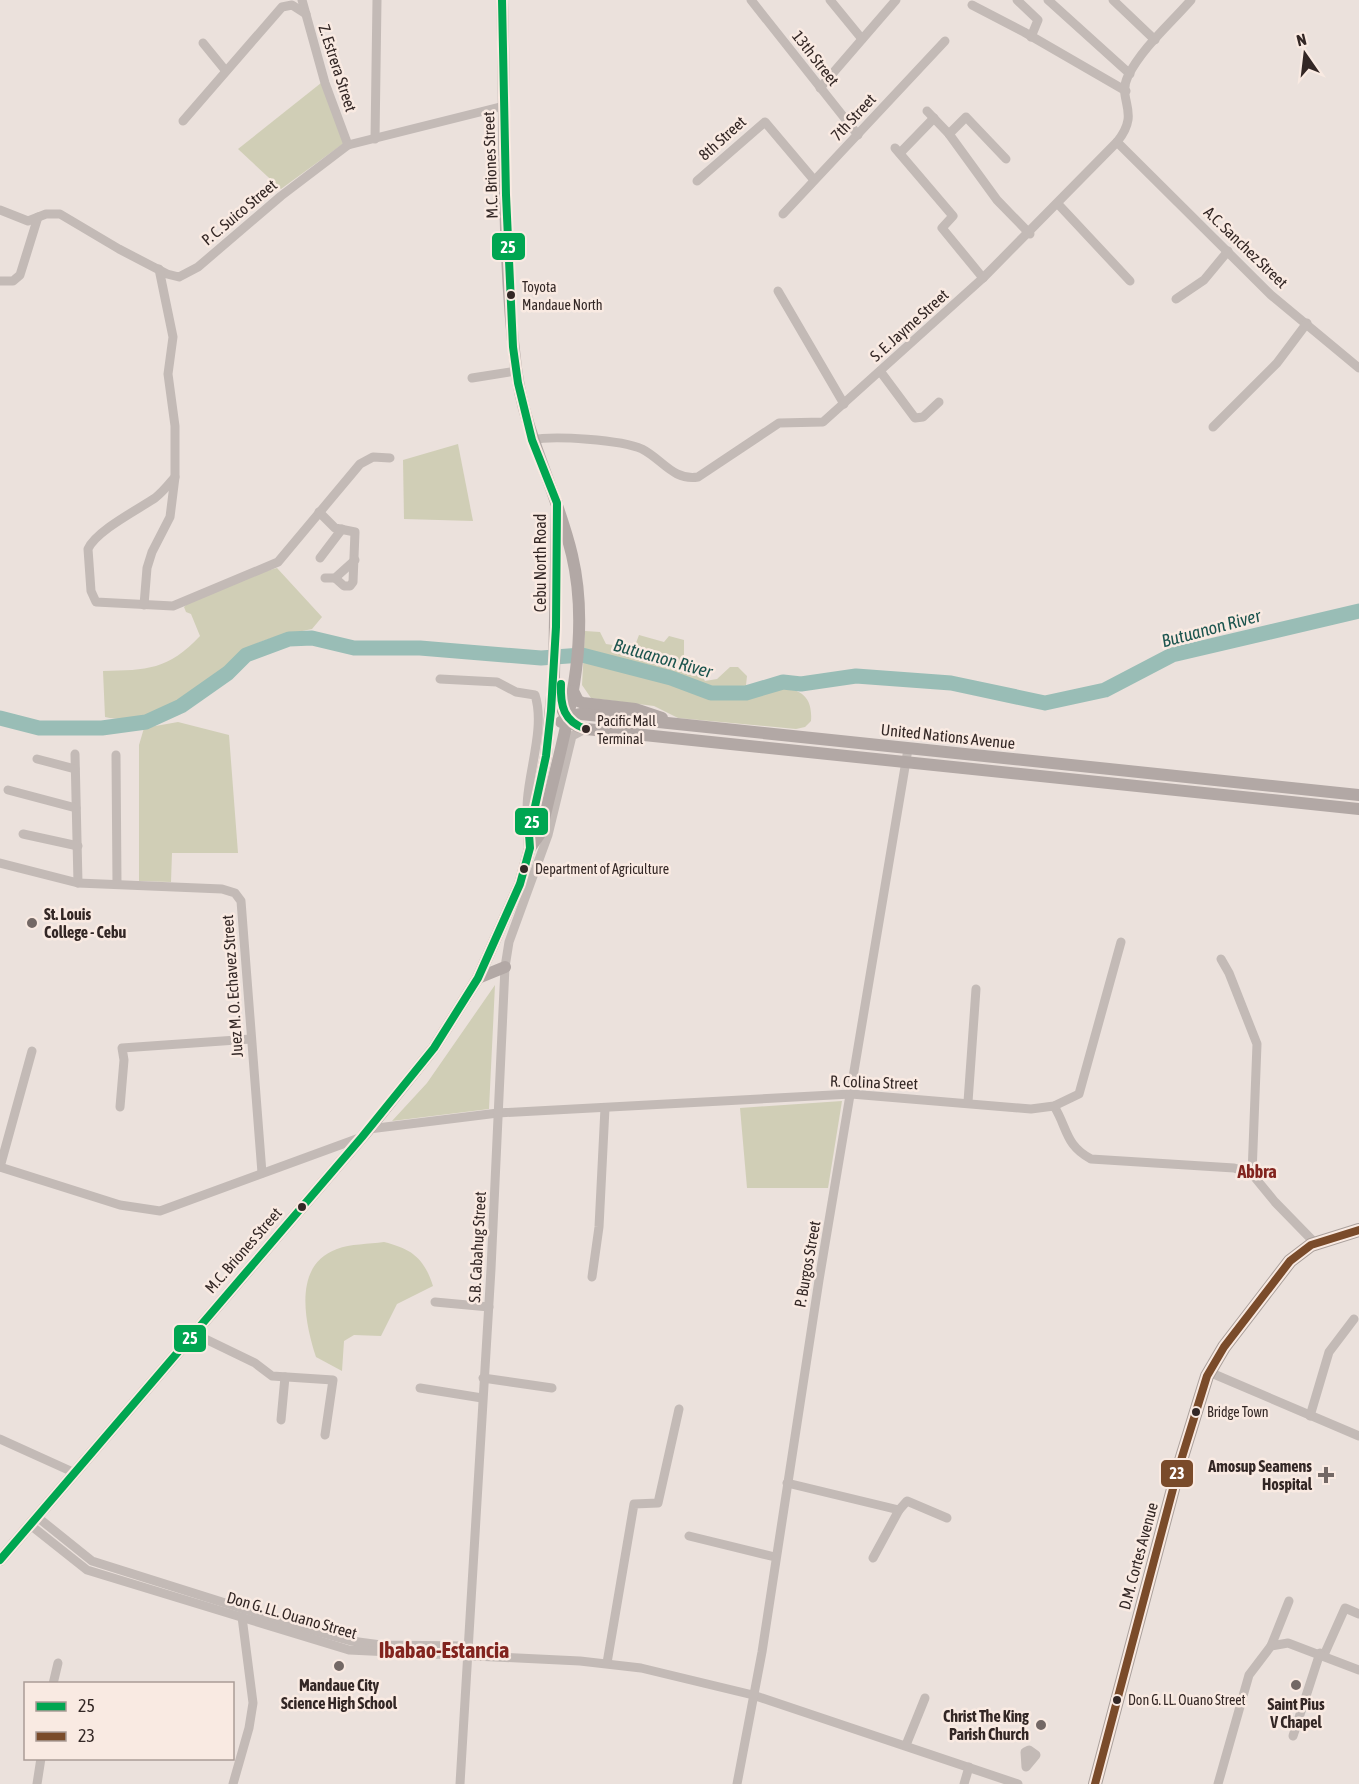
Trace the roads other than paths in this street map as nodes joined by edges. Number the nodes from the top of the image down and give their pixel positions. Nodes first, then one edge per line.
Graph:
1 (302, 0) edge
2 (377, 0) edge
3 (502, 0) edge
4 (751, 0) edge
5 (830, 0) edge
6 (896, 0) edge
7 (1017, 0) edge
8 (1048, 0) edge
9 (1113, 0) edge
10 (1191, 0) edge
11 (972, 5) dead end
12 (306, 14) junction
13 (1031, 37) junction
14 (862, 39) junction
15 (1155, 40) junction
16 (945, 41) dead end
17 (203, 43) dead end
18 (225, 70) junction
19 (1130, 74) junction
20 (820, 88) junction
21 (1125, 91) junction
22 (504, 106) junction
23 (927, 111) dead end
24 (934, 118) junction
25 (183, 121) dead end
26 (949, 134) junction
27 (858, 135) junction
28 (375, 139) junction
29 (1117, 142) junction
30 (348, 145) junction
31 (1006, 159) dead end
32 (814, 180) junction
33 (696, 181) dead end
34 (1058, 204) junction
35 (0, 210) edge
36 (783, 214) dead end
37 (38, 217) junction
38 (1030, 234) junction
39 (1228, 251) junction
40 (159, 269) junction
41 (983, 278) junction
42 (0, 281) edge
43 (1130, 281) dead end
44 (778, 291) dead end
45 (1176, 299) dead end
46 (1307, 323) junction
47 (1359, 368) edge
48 (516, 371) junction
49 (880, 371) junction
50 (472, 378) dead end
51 (939, 402) dead end
52 (844, 404) junction
53 (1213, 428) dead end
54 (532, 440) junction
55 (390, 458) dead end
56 (175, 477) junction
57 (556, 503) junction
58 (319, 512) junction
59 (342, 529) junction
60 (320, 558) dead end
61 (355, 560) junction
62 (144, 605) junction
63 (557, 676) junction
64 (440, 679) dead end
65 (573, 691) junction
66 (566, 718) junction
67 (680, 725) junction
68 (586, 729) junction
69 (547, 743) junction
70 (908, 749) junction
71 (75, 754) dead end
72 (116, 755) dead end
73 (37, 759) dead end
74 (906, 762) junction
75 (75, 769) junction
76 (8, 790) dead end
77 (1359, 795) edge
78 (76, 808) junction
79 (1359, 809) edge
80 (530, 828) junction
81 (23, 834) dead end
82 (78, 846) junction
83 (530, 848) junction
84 (0, 863) edge
85 (78, 883) junction
86 (117, 883) junction
87 (1121, 942) dead end
88 (1221, 959) dead end
89 (505, 967) junction
90 (478, 978) junction
91 (976, 989) dead end
92 (251, 1039) junction
93 (32, 1051) dead end
94 (851, 1094) junction
95 (968, 1102) junction
96 (1054, 1106) junction
97 (120, 1107) dead end
98 (604, 1108) junction
99 (498, 1113) junction
100 (366, 1133) junction
101 (0, 1167) edge
102 (262, 1173) junction
103 (1252, 1174) junction
104 (1359, 1230) edge
105 (1315, 1243) junction
106 (592, 1277) dead end
107 (435, 1302) dead end
108 (489, 1307) junction
109 (1354, 1319) dead end
110 (193, 1333) junction
111 (1209, 1372) junction
112 (285, 1377) junction
113 (483, 1378) junction
114 (420, 1388) dead end
115 (552, 1388) dead end
116 (482, 1398) junction
117 (679, 1409) dead end
118 (1310, 1416) junction
119 (281, 1420) dead end
120 (325, 1435) dead end
121 (1359, 1436) edge
122 (0, 1439) edge
123 (75, 1473) junction
124 (787, 1484) junction
125 (899, 1510) junction
126 (947, 1518) dead end
127 (33, 1520) junction
128 (689, 1536) dead end
129 (775, 1557) junction
130 (873, 1558) dead end
131 (0, 1560) edge
132 (176, 1592) junction
133 (1289, 1601) dead end
134 (1359, 1614) edge
135 (242, 1617) junction
136 (279, 1625) junction
137 (466, 1646) junction
138 (1270, 1646) junction
139 (380, 1649) junction
140 (1322, 1654) junction
141 (466, 1657) junction
142 (58, 1663) dead end
143 (607, 1663) junction
144 (1359, 1670) edge
145 (53, 1682) edge
146 (753, 1695) junction
147 (925, 1698) dead end
148 (1293, 1736) dead end
149 (906, 1745) junction
150 (41, 1760) edge
151 (969, 1767) junction
152 (37, 1784) edge
153 (232, 1784) edge
154 (460, 1784) edge
155 (737, 1784) edge
156 (964, 1784) edge
157 (1018, 1784) edge
158 (1095, 1784) edge
159 (1218, 1784) edge

1 - 12 street, Z. Estrera Street
2 - 28 street
3 - 22 main road, M.C. Briones Street
4 - 20 street, 13th Street
5 - 14 street
6 - 14 street
7 - 13 street
8 - 19 street
9 - 15 street
10 - 15 street, S. E. Jayme Street
11 - 13 street
12 - 18 street
12 - 30 street, Z. Estrera Street
13 - 21 street
14 - 20 street
15 - 19 street, S. E. Jayme Street
16 - 27 street, 7th Street
17 - 18 street
18 - 25 street
19 - 21 street, S. E. Jayme Street
20 - 27 street, 13th Street
21 - 29 street, S. E. Jayme Street
22 - 28 street, P. C. Suico Street
22 - 48 main road, M.C. Briones Street
23 - 24 street
24 - 26 street
24 - 41 street
26 - 31 street
26 - 38 street
27 - 32 street, 7th Street
28 - 30 street, P. C. Suico Street
29 - 34 street, S. E. Jayme Street
29 - 39 street, A.C. Sanchez Street
30 - 40 street, P. C. Suico Street
32 - 33 street, 8th Street
32 - 36 street, 7th Street
34 - 38 street, S. E. Jayme Street
34 - 43 street
35 - 37 street, P. C. Suico Street
37 - 40 street, P. C. Suico Street
37 - 42 street
38 - 41 street, S. E. Jayme Street
39 - 45 street
39 - 46 street, A.C. Sanchez Street
40 - 56 street
41 - 49 street, S. E. Jayme Street
44 - 52 street
46 - 47 street, A.C. Sanchez Street
46 - 53 street
48 - 50 street
48 - 54 main road, M.C. Briones Street
49 - 51 street
49 - 52 street, S. E. Jayme Street
52 - 54 street, S. E. Jayme Street
54 - 57 main road, M.C. Briones Street
55 - 58 street
56 - 62 street
56 - 62 street
57 - 63 main road, Cebu North Road
57 - 65 main road, Cebu North Road
58 - 59 street
58 - 62 street
59 - 60 street
59 - 61 street
61 - 61 street
63 - 66 main road
63 - 69 main road, Cebu North Road
64 - 80 street
65 - 66 main road, M.C. Briones Street
65 - 67 main road
66 - 67 main road, United Nations Avenue
66 - 68 main road
66 - 69 main road
66 - 83 main road, M.C. Briones Street
67 - 70 main road, United Nations Avenue
68 - 74 main road, United Nations Avenue
68 - 89 street, S.B. Cabahug Street
69 - 80 main road, M.C. Briones Street
70 - 74 street, P. Burgos Street
70 - 77 main road, United Nations Avenue
71 - 75 street
72 - 86 street
73 - 75 street
74 - 79 main road, United Nations Avenue
74 - 94 street, P. Burgos Street
75 - 78 street
76 - 78 street
78 - 82 street
80 - 83 main road, M.C. Briones Street
81 - 82 street
82 - 85 street
83 - 90 main road, M.C. Briones Street
84 - 85 street, Juez M. O. Echavez Street
85 - 86 street, Juez M. O. Echavez Street
86 - 92 street, Juez M. O. Echavez Street
87 - 96 street
88 - 103 street
89 - 90 main road
89 - 99 street, S.B. Cabahug Street
90 - 100 main road, M.C. Briones Street
91 - 95 street
92 - 97 street
92 - 102 street, Juez M. O. Echavez Street
93 - 101 street
94 - 95 street, R. Colina Street
94 - 98 street, R. Colina Street
94 - 124 street, P. Burgos Street
95 - 96 street, R. Colina Street
96 - 103 street
98 - 99 street, R. Colina Street
98 - 106 street
99 - 100 street, R. Colina Street
99 - 108 street, S.B. Cabahug Street
100 - 102 street, R. Colina Street
100 - 110 main road, M.C. Briones Street
101 - 102 street, R. Colina Street
103 - 105 street
104 - 105 highway, D.M. Cortes Avenue
105 - 111 highway, D.M. Cortes Avenue
107 - 108 street
108 - 113 street, S.B. Cabahug Street
109 - 118 street
110 - 112 street
110 - 123 main road, M.C. Briones Street
111 - 118 street
111 - 158 highway, D.M. Cortes Avenue
112 - 119 street
112 - 120 street
113 - 115 street
113 - 116 street, S.B. Cabahug Street
114 - 116 street
116 - 137 street, S.B. Cabahug Street
117 - 143 street
118 - 121 street
122 - 123 street
123 - 127 main road, M.C. Briones Street
124 - 125 street
124 - 129 street, P. Burgos Street
125 - 126 street
125 - 130 street
127 - 131 main road, M.C. Briones Street
127 - 132 street, Don G. LL. Ouano Street
128 - 129 street
129 - 146 street, P. Burgos Street
132 - 135 street, Don G. LL. Ouano Street
132 - 136 street, Don G. LL. Ouano Street
133 - 138 street
134 - 140 street
135 - 136 street, Don G. LL. Ouano Street
135 - 153 street
136 - 139 street, Don G. LL. Ouano Street
137 - 139 street, Don G. LL. Ouano Street
137 - 141 street, S.B. Cabahug Street
138 - 140 street
138 - 159 street
139 - 141 street, Don G. LL. Ouano Street
140 - 144 street
140 - 148 street
141 - 143 street, Don G. LL. Ouano Street
141 - 154 street, S.B. Cabahug Street
142 - 145 street
143 - 146 street, Don G. LL. Ouano Street
146 - 149 street, Don G. LL. Ouano Street
146 - 155 street, P. Burgos Street
147 - 149 street
149 - 151 street, Don G. LL. Ouano Street
150 - 152 street
151 - 156 street
151 - 157 street, Don G. LL. Ouano Street

